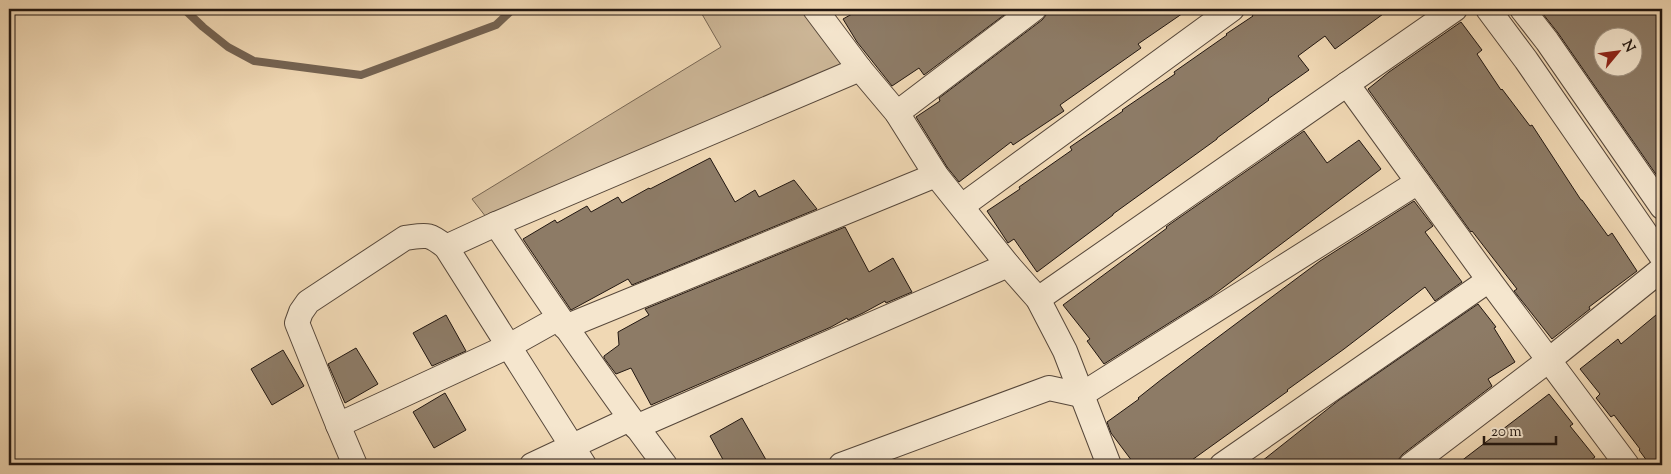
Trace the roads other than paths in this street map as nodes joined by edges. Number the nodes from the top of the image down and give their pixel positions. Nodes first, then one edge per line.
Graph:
1 (1034, 9) edge
2 (1232, 9) edge
3 (1455, 9) edge
4 (1488, 9) edge
5 (1522, 9) edge
6 (819, 10) edge
7 (860, 69) junction
8 (1346, 84) junction
9 (897, 113) junction
10 (936, 175) junction
11 (1418, 182) junction
12 (962, 206) junction
13 (1662, 207) edge
14 (496, 224) junction
15 (446, 247) junction
16 (1662, 257) edge
17 (1008, 265) junction
18 (1662, 269) edge
19 (1489, 280) junction
20 (1038, 299) junction
21 (562, 323) junction
22 (509, 346) junction
23 (1549, 360) junction
24 (1081, 395) junction
25 (633, 423) junction
26 (338, 426) junction
27 (578, 456) edge
28 (1621, 463) edge
29 (355, 465) edge
30 (532, 465) edge
31 (665, 465) edge
32 (841, 465) edge
33 (1109, 465) edge
34 (1222, 465) edge
35 (1411, 465) edge

1 - 9 street
2 - 12 street
3 - 8 street
4 - 16 street
5 - 13 street
6 - 7 street
7 - 9 street
7 - 14 street
8 - 11 street
8 - 20 street
9 - 10 street
10 - 12 street
10 - 21 street
11 - 19 street
11 - 24 street
12 - 17 street
14 - 15 street
14 - 21 street
15 - 22 street
15 - 26 street
17 - 20 street
17 - 25 street
18 - 23 street
19 - 23 street
19 - 34 street
20 - 24 street
21 - 22 street
21 - 25 street
22 - 26 street
22 - 27 street
23 - 28 street
23 - 35 street
24 - 32 street
24 - 33 street
25 - 27 street
25 - 31 street
26 - 29 street
27 - 30 street

